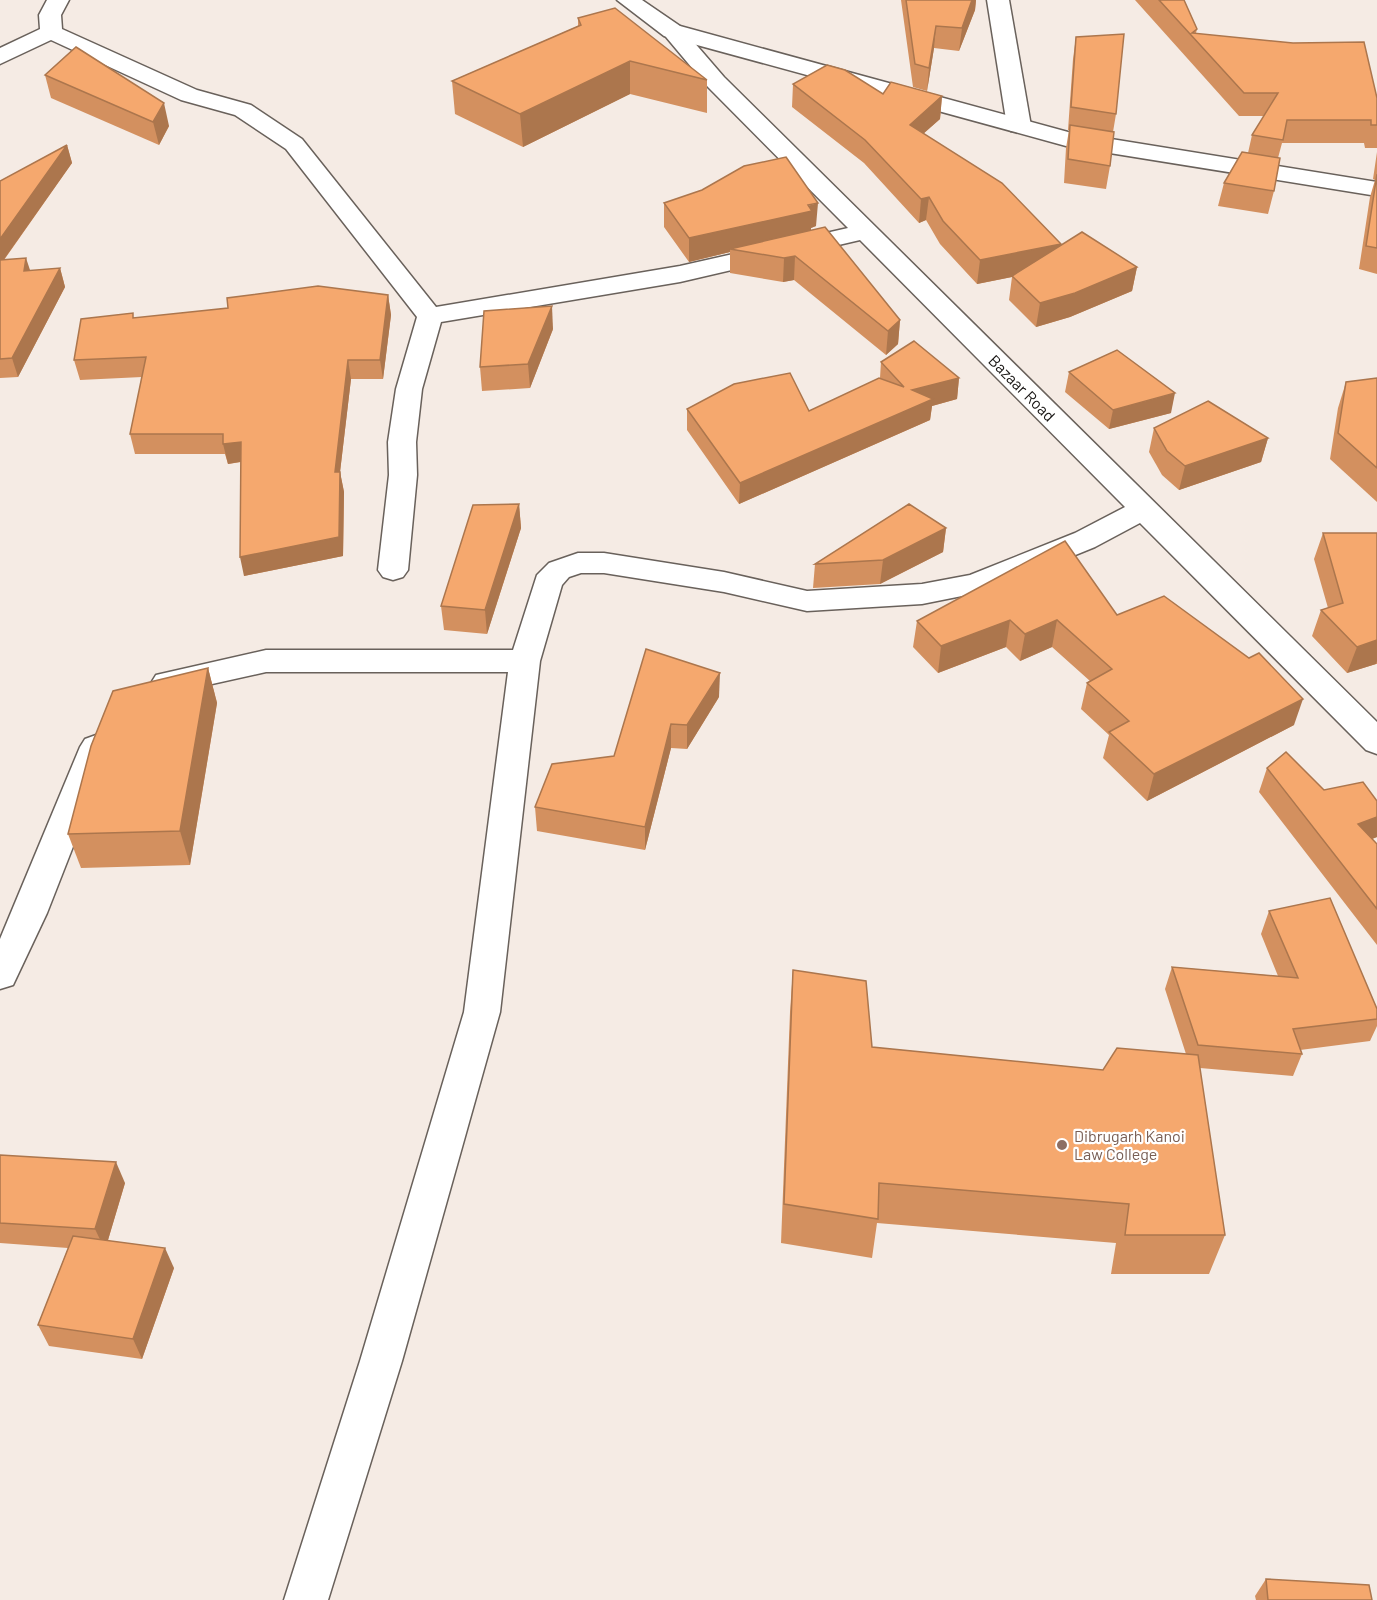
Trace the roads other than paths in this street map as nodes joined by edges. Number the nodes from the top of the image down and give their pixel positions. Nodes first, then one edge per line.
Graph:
1 (57, 0) edge
2 (628, 0) edge
3 (998, 0) edge
4 (672, 31) junction
5 (51, 32) junction
6 (0, 57) edge
7 (1019, 126) junction
8 (1377, 189) edge
9 (865, 231) junction
10 (430, 316) junction
11 (1144, 510) junction
12 (393, 570) dead end
13 (525, 661) junction
14 (135, 694) edge
15 (109, 716) edge
16 (1377, 742) edge
17 (0, 975) edge
18 (306, 1600) edge

1 - 5 street
2 - 4 street
3 - 7 street
4 - 7 street
4 - 9 street, Bazaar Road
5 - 6 street
5 - 10 street
7 - 8 street
9 - 10 street
9 - 11 street, Bazaar Road
10 - 12 street
11 - 13 street
11 - 16 street, Bazaar Road
13 - 14 street
13 - 18 street
15 - 17 street

